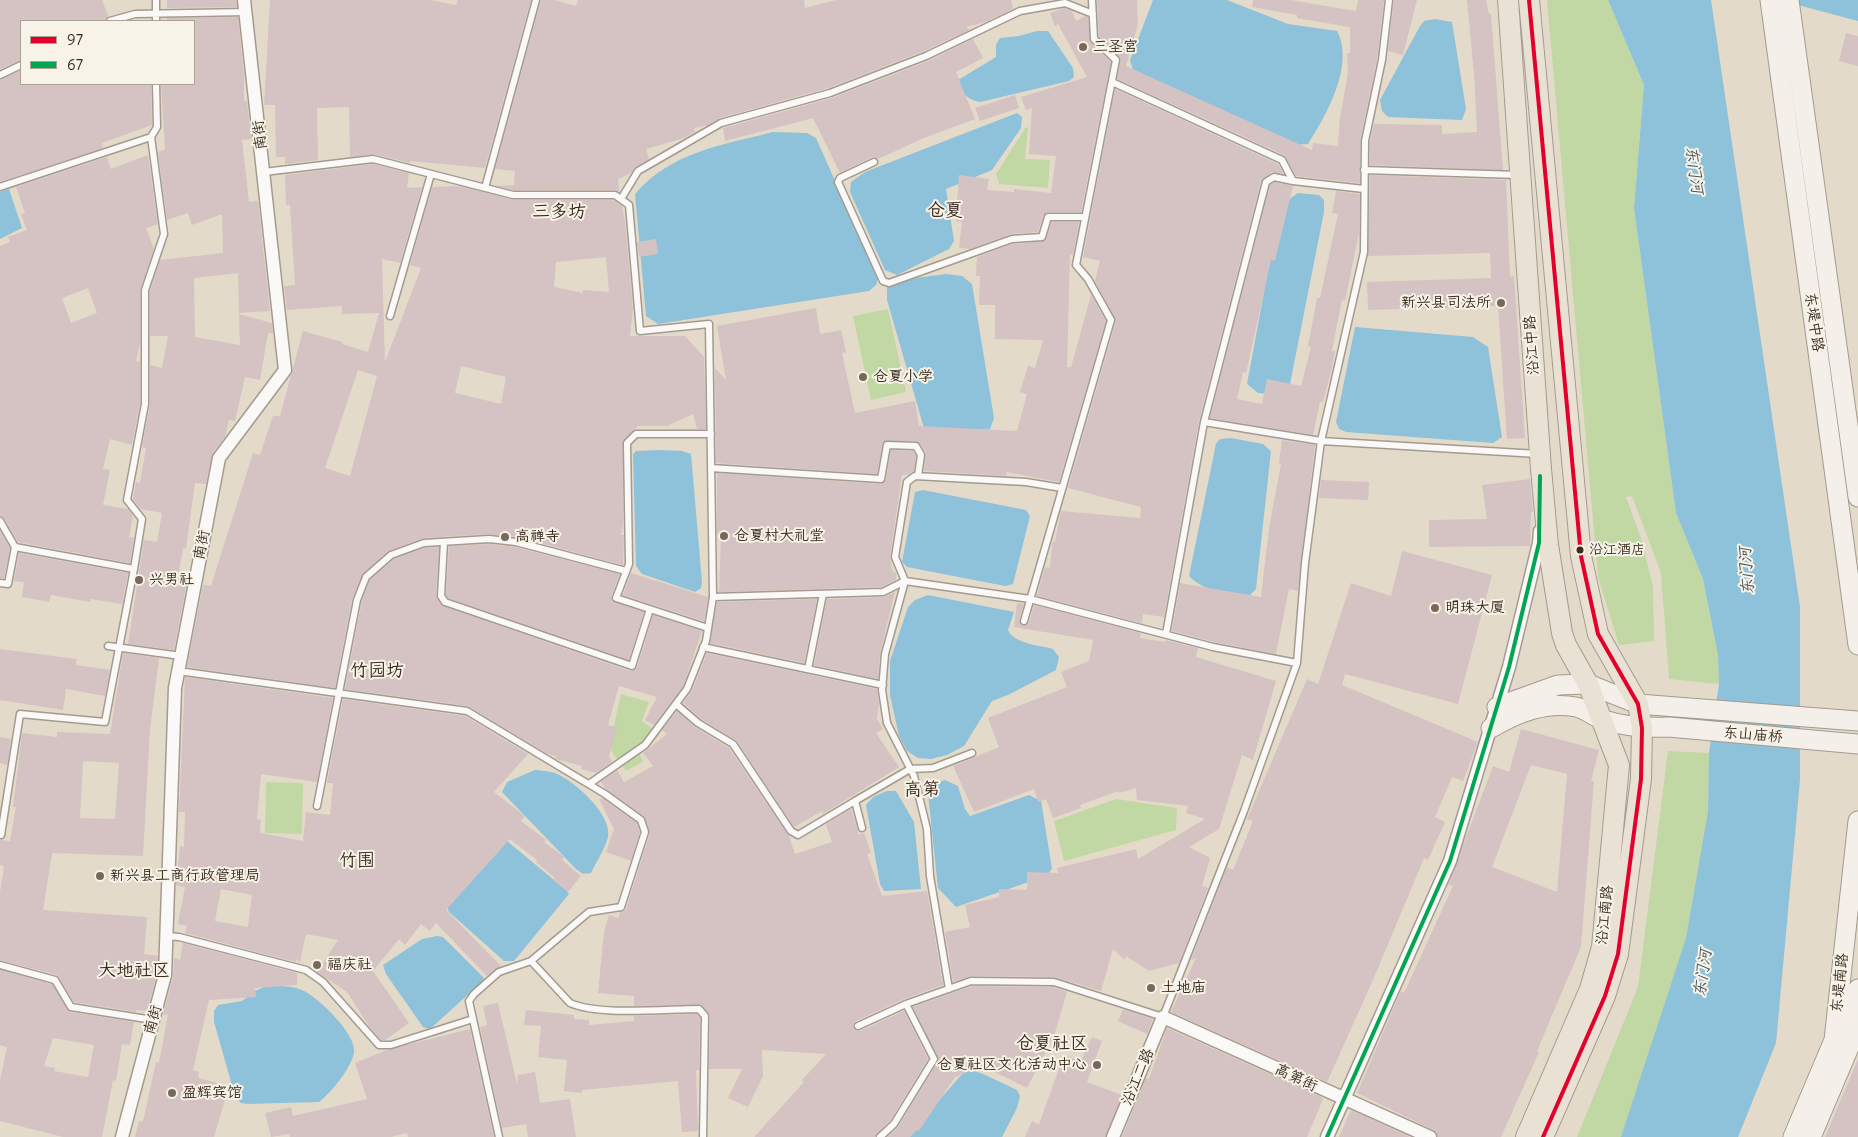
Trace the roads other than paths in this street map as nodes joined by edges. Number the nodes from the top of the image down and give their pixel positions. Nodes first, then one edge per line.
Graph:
1 (156, 0) edge
2 (536, 0) edge
3 (1092, 0) edge
4 (1389, 0) edge
5 (1508, 0) edge
6 (1529, 0) edge
7 (1770, 0) edge
8 (1789, 0) edge
9 (245, 6) edge
10 (155, 13) junction
11 (1093, 14) junction
12 (114, 20) edge
13 (156, 20) edge
14 (20, 65) edge
15 (0, 75) edge
16 (1112, 82) junction
17 (156, 85) edge
18 (151, 138) junction
19 (874, 162) dead end
20 (1364, 170) junction
21 (264, 172) junction
22 (431, 174) junction
23 (1520, 175) junction
24 (1293, 181) junction
25 (0, 186) edge
26 (485, 188) junction
27 (1364, 189) junction
28 (621, 199) junction
29 (1085, 217) junction
30 (390, 316) dead end
31 (1204, 422) junction
32 (711, 434) junction
33 (1321, 441) junction
34 (1540, 462) junction
35 (712, 468) junction
36 (918, 476) junction
37 (1062, 488) junction
38 (1858, 497) edge
39 (0, 521) edge
40 (444, 542) junction
41 (15, 547) junction
42 (134, 569) junction
43 (626, 571) junction
44 (905, 581) junction
45 (0, 583) edge
46 (823, 594) junction
47 (714, 597) junction
48 (1030, 598) junction
49 (650, 609) junction
50 (1024, 621) dead end
51 (708, 628) junction
52 (1166, 634) junction
53 (1858, 645) edge
54 (108, 646) dead end
55 (703, 647) junction
56 (119, 648) junction
57 (181, 656) junction
58 (1297, 663) junction
59 (808, 669) junction
60 (178, 671) junction
61 (1588, 684) junction
62 (883, 685) junction
63 (340, 693) junction
64 (676, 704) junction
65 (1638, 704) junction
66 (1497, 707) junction
67 (1602, 720) junction
68 (1858, 721) edge
69 (1491, 728) junction
70 (1642, 728) junction
71 (1858, 744) edge
72 (972, 753) dead end
73 (910, 769) junction
74 (588, 784) junction
75 (855, 801) junction
76 (317, 806) dead end
77 (1858, 821) edge
78 (862, 828) dead end
79 (1, 835) edge
80 (166, 936) junction
81 (531, 961) junction
82 (0, 965) edge
83 (949, 989) junction
84 (1858, 989) edge
85 (906, 1004) junction
86 (1163, 1018) junction
87 (473, 1019) junction
88 (153, 1020) junction
89 (858, 1026) dead end
90 (1343, 1100) junction
91 (122, 1137) edge
92 (499, 1137) edge
93 (702, 1137) edge
94 (880, 1137) edge
95 (1113, 1137) edge
96 (1327, 1137) edge
97 (1430, 1137) edge
98 (1526, 1137) edge
99 (1543, 1137) edge
100 (1792, 1137) edge
101 (1811, 1137) edge

1 - 10 lane
2 - 26 lane
3 - 11 lane
4 - 20 lane
5 - 23 main road, 沿江中路
6 - 65 main road, 沿江中路
7 - 53 main road, 东堤中路
8 - 38 main road, 东堤中路
9 - 10 lane
9 - 21 street, 南街
10 - 12 lane
10 - 13 lane
11 - 16 lane
11 - 28 lane
14 - 15 lane
16 - 24 lane
16 - 29 lane
17 - 18 lane
18 - 25 lane
18 - 42 lane
19 - 29 lane
20 - 23 lane
20 - 27 lane
21 - 22 lane
21 - 57 street, 南街
22 - 26 lane
22 - 30 lane
23 - 34 main road, 沿江中路
24 - 27 lane
24 - 31 lane
26 - 28 lane
27 - 33 lane
28 - 32 lane
29 - 37 lane
31 - 33 lane
31 - 52 lane
32 - 35 lane
32 - 43 lane
33 - 34 lane
33 - 58 lane
34 - 61 main road, 沿江中路
34 - 66 street
35 - 36 lane
35 - 47 lane
36 - 37 lane
36 - 44 lane
37 - 48 lane
39 - 41 lane
40 - 43 lane
40 - 49 lane
40 - 63 lane
41 - 42 lane
41 - 45 lane
42 - 56 lane
43 - 49 lane
44 - 46 lane
44 - 48 lane
44 - 62 lane
46 - 47 lane
46 - 59 lane
47 - 51 lane
48 - 50 lane
48 - 52 lane
49 - 51 lane
51 - 55 lane
52 - 58 lane
54 - 56 lane
55 - 59 lane
55 - 64 lane
56 - 57 lane
56 - 79 lane
57 - 60 street, 南街
58 - 86 lane
59 - 62 lane
60 - 63 lane
60 - 80 street, 南街
61 - 65 main road, 东山庙桥
61 - 66 main road
61 - 67 main road, 沿江南路
62 - 73 lane
63 - 74 lane
63 - 76 lane
64 - 74 lane
64 - 75 lane
65 - 68 main road, 东山庙桥
65 - 70 main road, 沿江南路
66 - 69 street
67 - 69 main road, 东山庙桥
67 - 70 main road, 东山庙桥
67 - 98 main road, 沿江南路
69 - 90 street
70 - 71 main road, 东山庙桥
70 - 99 main road, 沿江南路
72 - 73 lane
73 - 75 lane
73 - 83 lane
74 - 81 lane
75 - 78 lane
77 - 100 main road, 东堤南路
80 - 87 lane
80 - 88 street, 南街
81 - 87 lane
81 - 93 lane
82 - 88 lane
83 - 85 lane
83 - 86 lane
84 - 101 main road, 东堤南路
85 - 89 lane
85 - 94 lane
86 - 90 street, 高第街
86 - 95 street, 沿江二路
87 - 92 lane
88 - 91 street, 南街
90 - 96 street
90 - 97 street, 高第街

